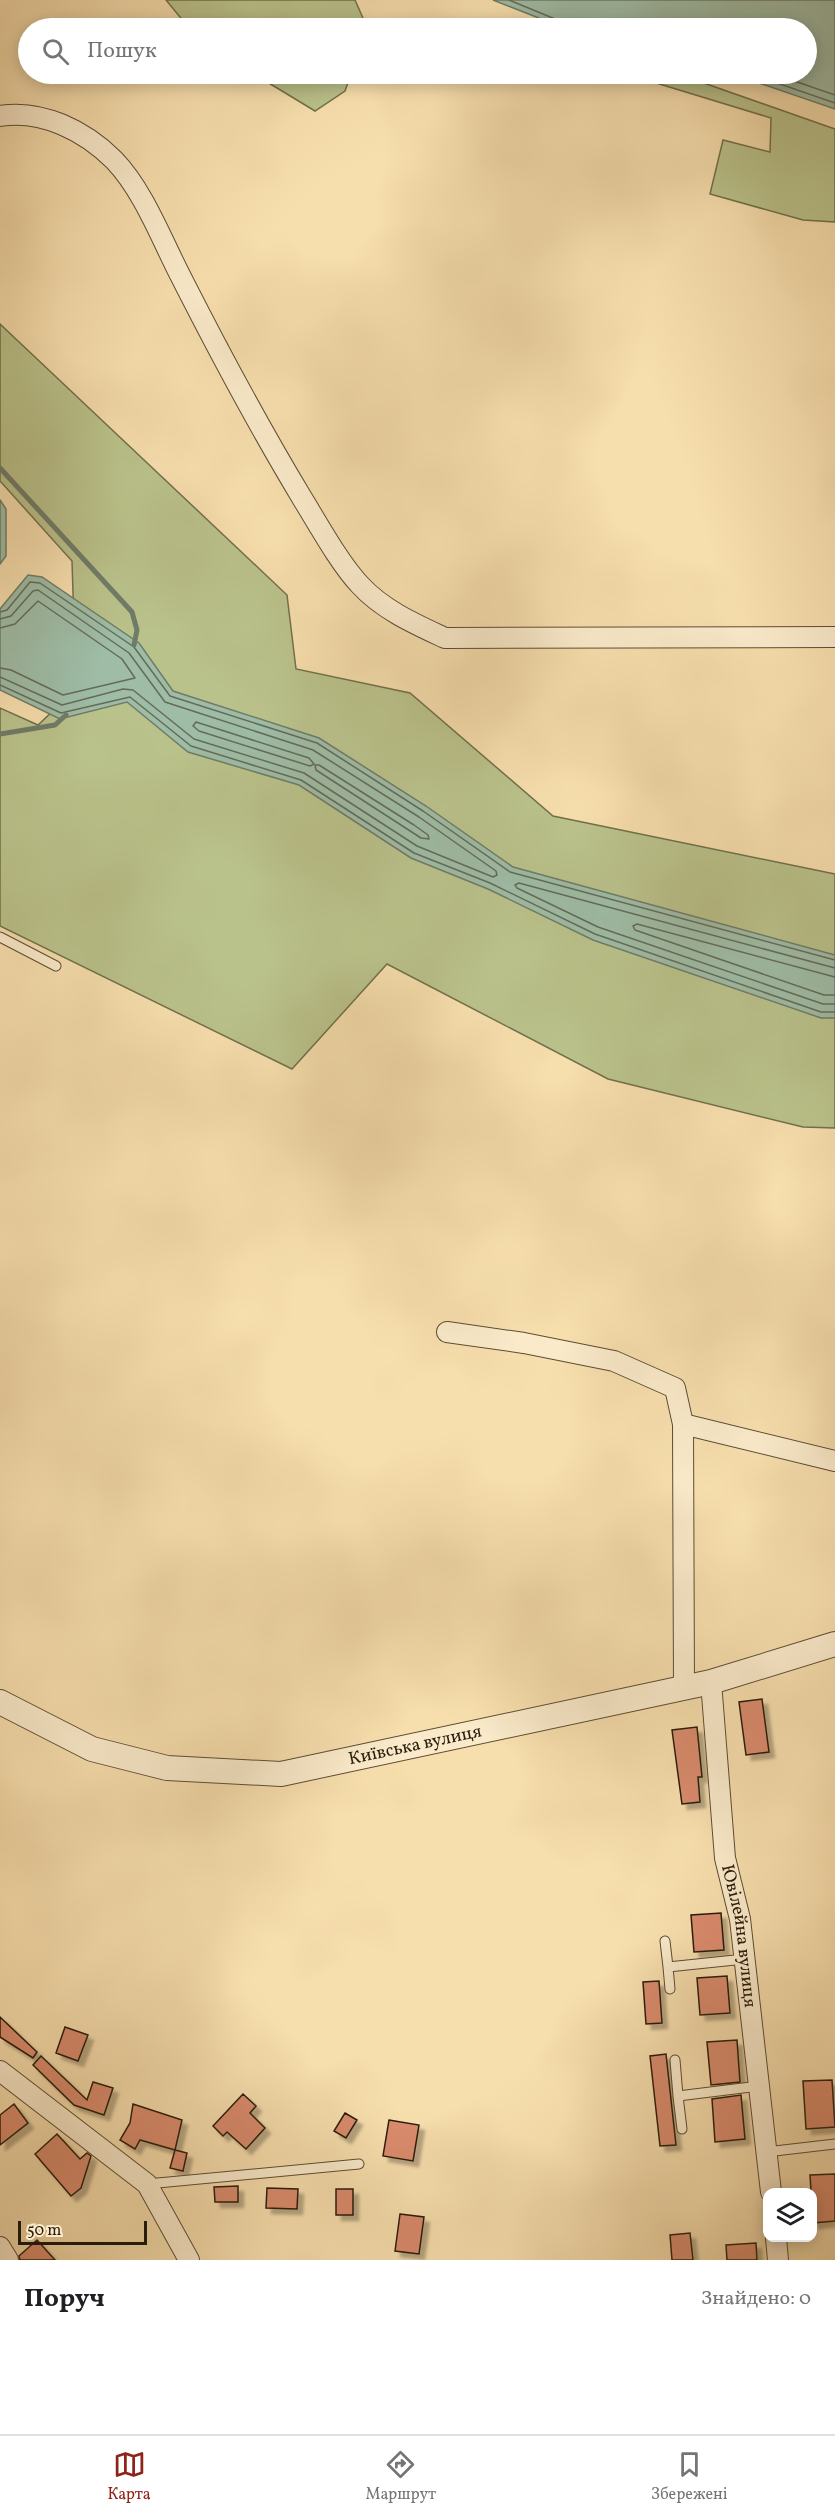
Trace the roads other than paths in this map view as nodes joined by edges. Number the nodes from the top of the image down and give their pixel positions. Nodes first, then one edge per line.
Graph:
1 (0, 116) edge
2 (835, 637) edge
3 (0, 937) edge
4 (56, 966) dead end
5 (447, 1332) dead end
6 (682, 1424) junction
7 (835, 1461) edge
8 (835, 1644) edge
9 (711, 1682) junction
10 (684, 1688) junction
11 (0, 1702) edge
12 (664, 1941) dead end
13 (745, 1959) junction
14 (668, 1967) junction
15 (670, 1989) dead end
16 (675, 2060) dead end
17 (0, 2071) edge
18 (759, 2086) junction
19 (678, 2096) junction
20 (682, 2129) dead end
21 (835, 2144) edge
22 (766, 2152) junction
23 (358, 2164) dead end
24 (147, 2184) junction
25 (770, 2188) edge
26 (776, 2242) edge
27 (0, 2247) edge
28 (8, 2260) edge
29 (189, 2260) edge
30 (778, 2260) edge

1 - 2 street
3 - 4 lane
5 - 6 street
6 - 7 street
6 - 10 street
8 - 9 street, Київська вулиця
9 - 10 street, Київська вулиця
9 - 13 street, Ювілейна вулиця
10 - 11 street, Київська вулиця
12 - 14 lane
13 - 14 lane
13 - 18 street, Ювілейна вулиця
14 - 15 lane
16 - 19 lane
17 - 24 street
18 - 19 lane
18 - 22 street, Ювілейна вулиця
19 - 20 lane
21 - 22 lane
22 - 25 street, Ювілейна вулиця
23 - 24 lane
24 - 29 street
26 - 30 street
27 - 28 street

